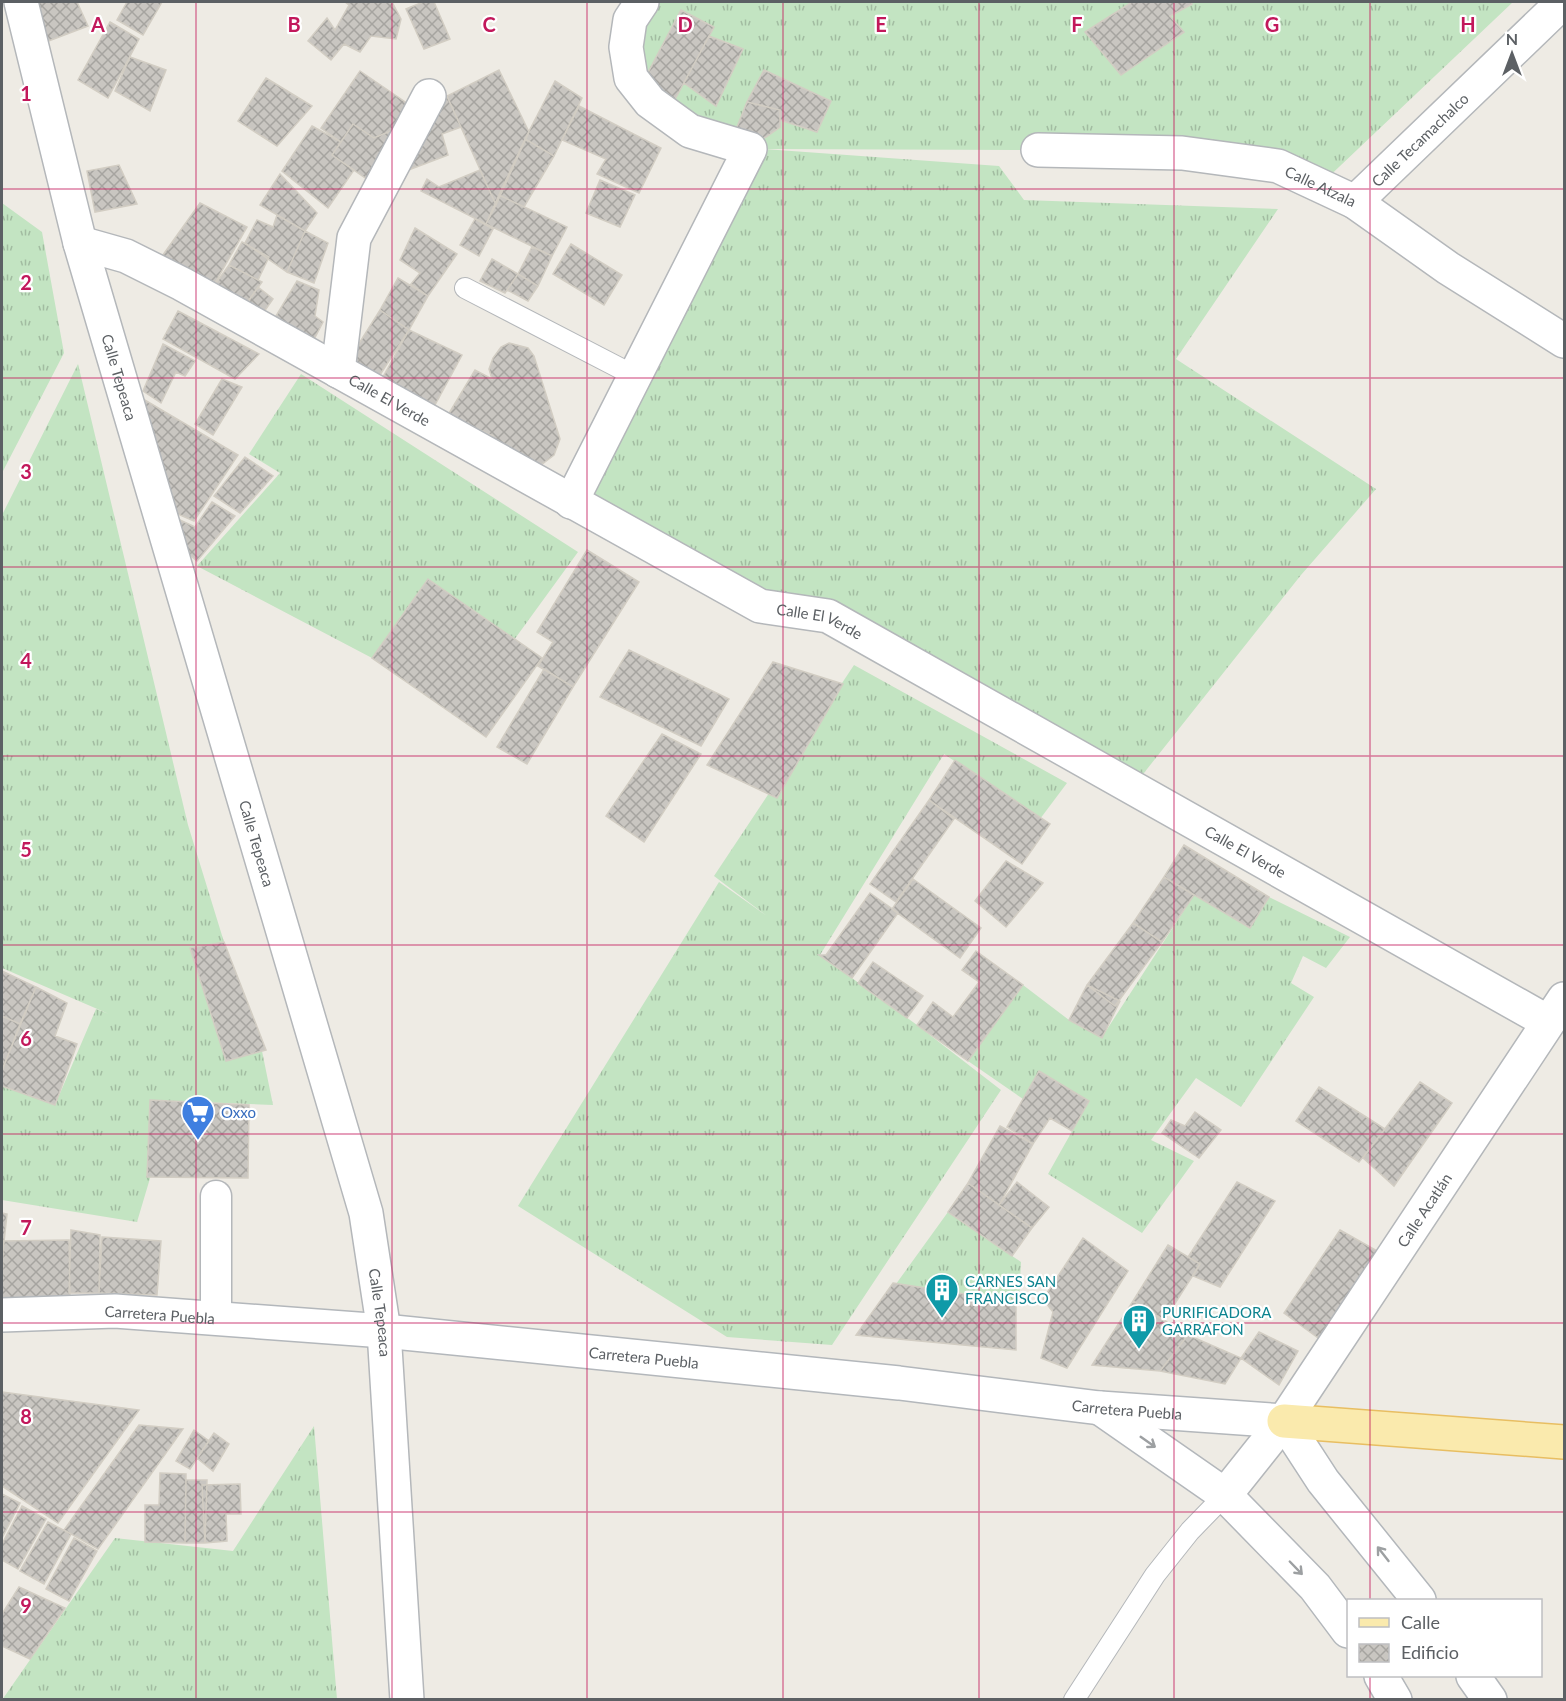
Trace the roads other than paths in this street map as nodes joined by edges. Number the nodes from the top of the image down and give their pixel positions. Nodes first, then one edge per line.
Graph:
1 (21, 2) edge
2 (642, 2) edge
3 (1563, 2) edge
4 (429, 96) dead end
5 (1038, 150) dead end
6 (1354, 202) junction
7 (80, 243) junction
8 (465, 288) dead end
9 (1564, 341) edge
10 (338, 371) junction
11 (635, 376) junction
12 (571, 502) junction
13 (1556, 1011) edge
14 (216, 1196) dead end
15 (2, 1315) edge
16 (216, 1318) junction
17 (384, 1331) junction
18 (1100, 1408) junction
19 (1284, 1421) junction
20 (1564, 1442) edge
21 (1225, 1496) junction
22 (1418, 1599) edge
23 (1347, 1630) edge
24 (1382, 1677) edge
25 (1474, 1677) edge
26 (406, 1700) edge
27 (1074, 1700) edge
28 (1395, 1700) edge
29 (1490, 1700) edge

1 - 7 street, Calle Tepeaca
2 - 11 street
3 - 6 street, Calle Tecamachalco
4 - 10 street
5 - 6 street, Calle Atzala
6 - 9 street, Calle Atzala
7 - 10 street, Calle El Verde
7 - 17 street, Calle Tepeaca
8 - 11 lane
10 - 12 street, Calle El Verde
11 - 12 street
12 - 13 street, Calle El Verde
13 - 19 street, Calle Acatlán
14 - 16 street
15 - 16 street, Carretera Puebla
16 - 17 street, Carretera Puebla
17 - 18 street, Carretera Puebla
17 - 26 street, Calle Tepeaca
18 - 19 street, Carretera Puebla
18 -> 21 street
19 - 20 main road
19 - 21 street, Calle Acatlán
22 -> 19 street
21 -> 23 street
21 - 27 lane
24 - 28 street
25 - 29 street

